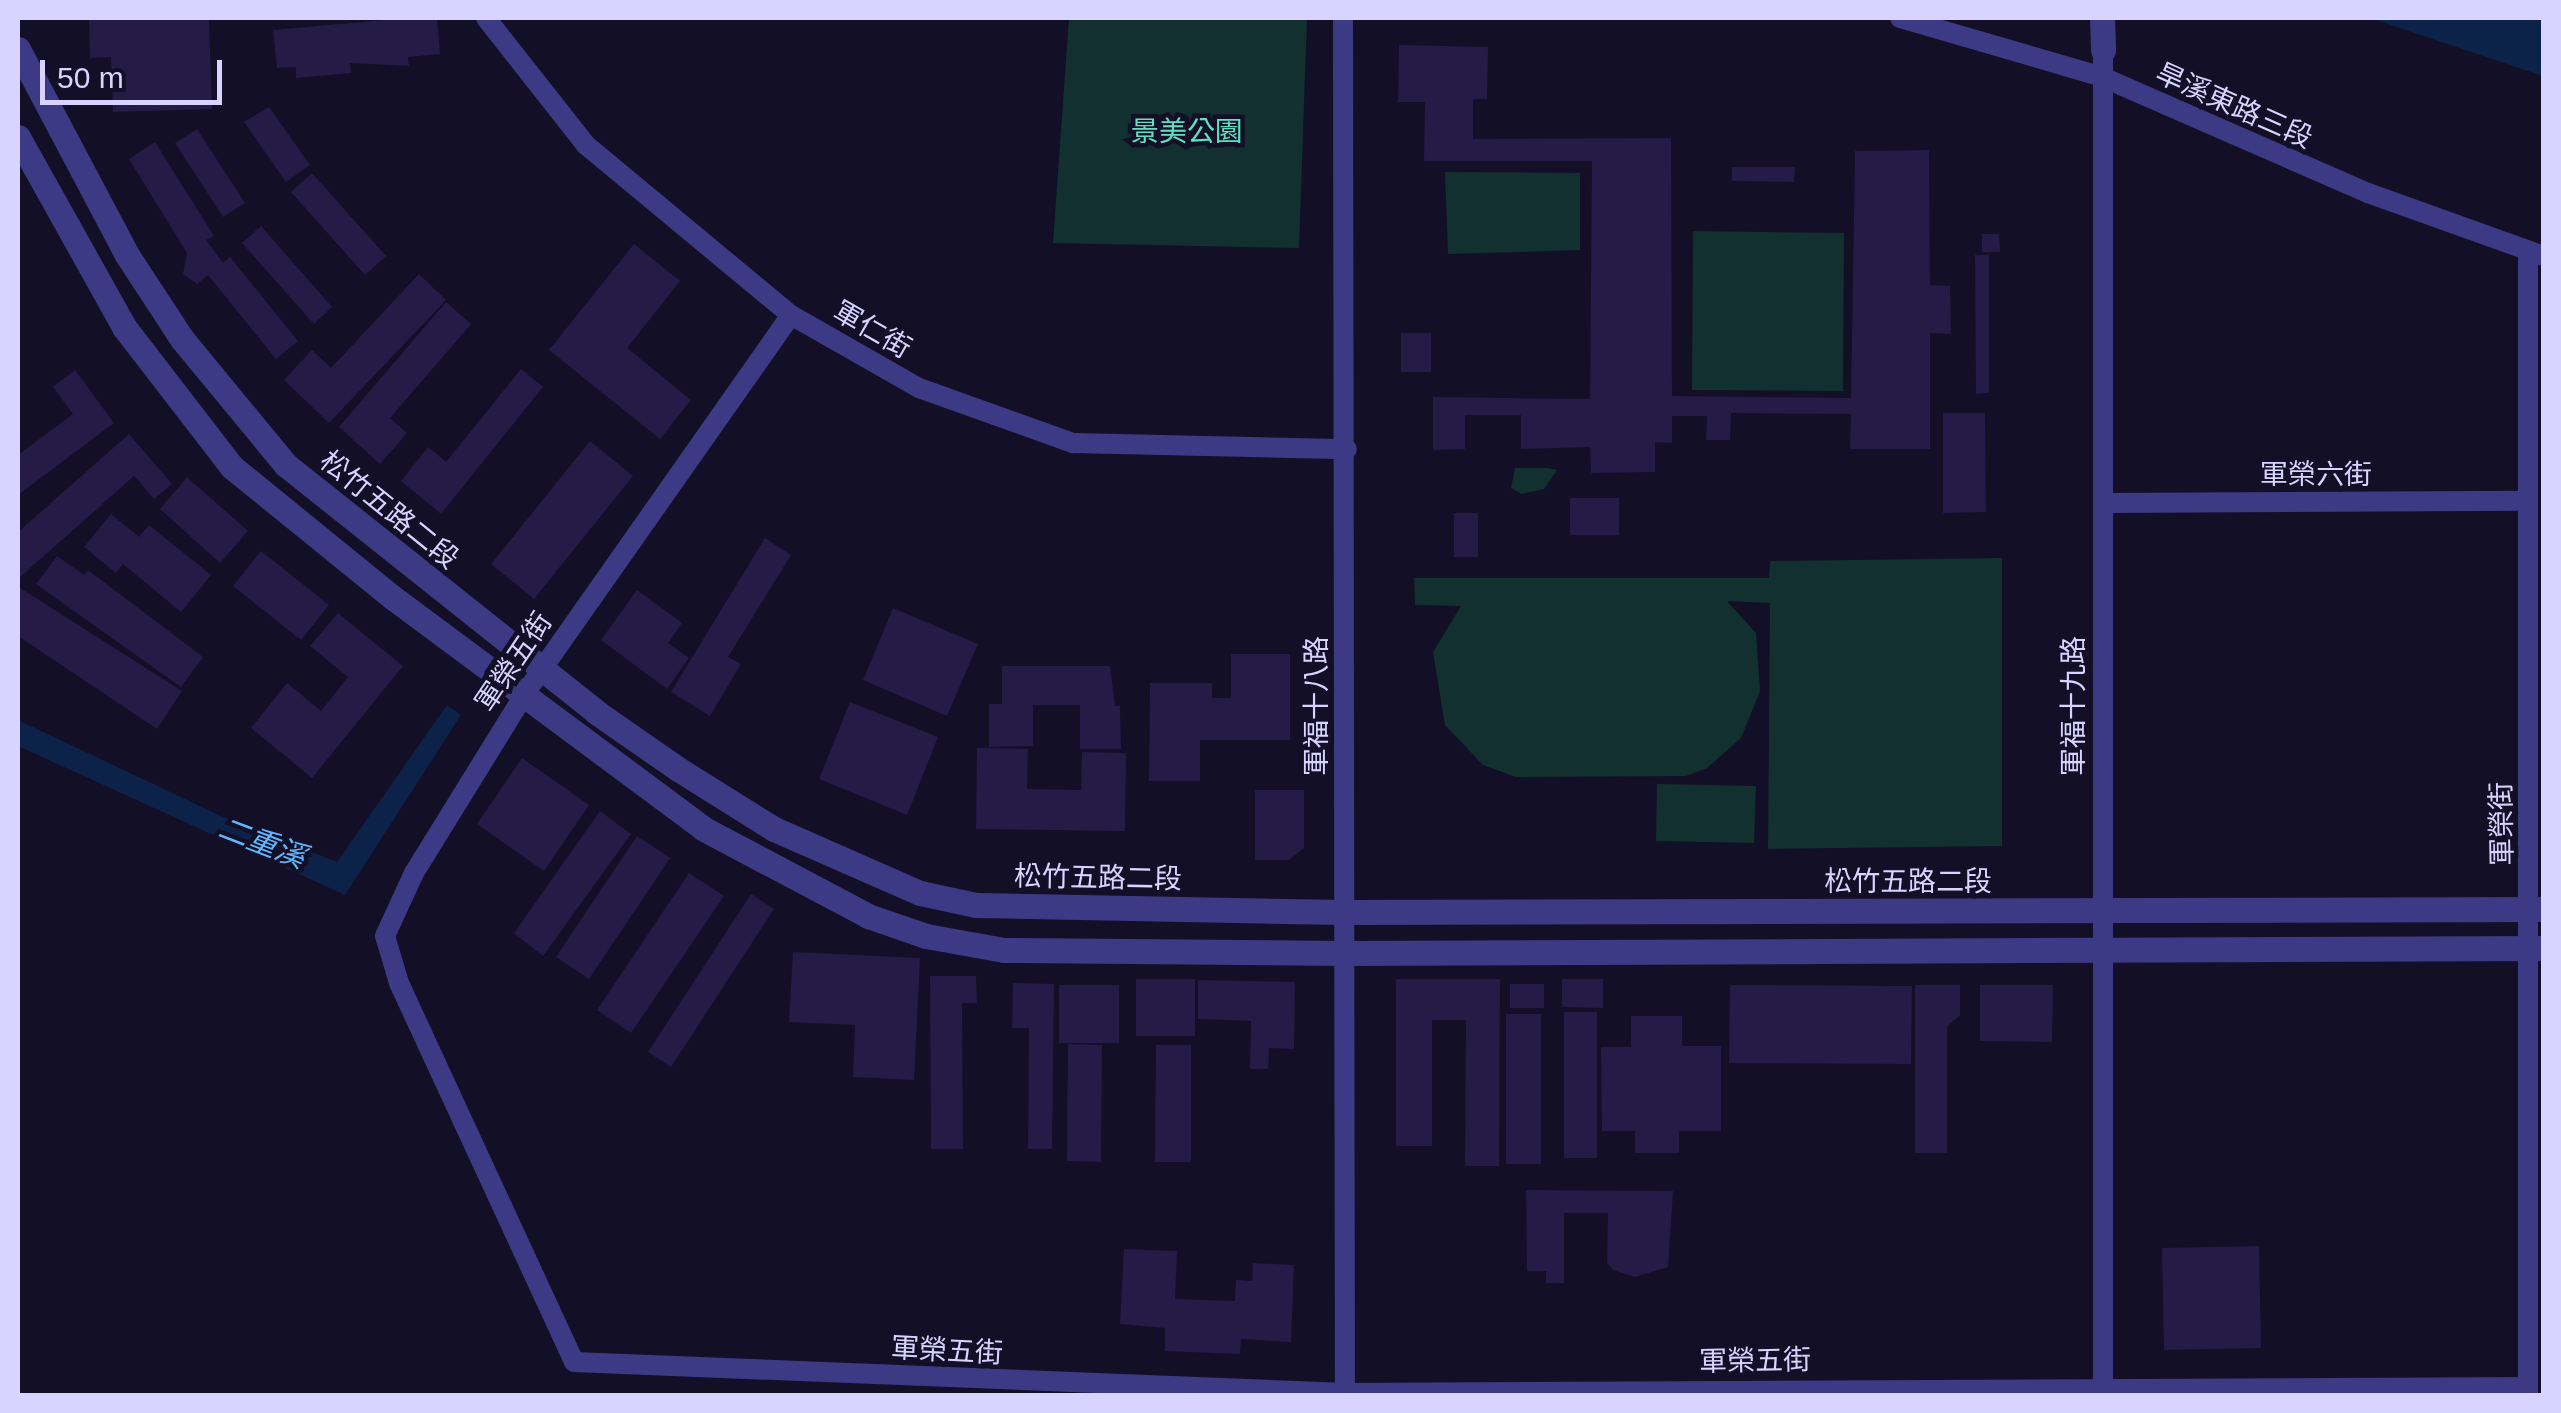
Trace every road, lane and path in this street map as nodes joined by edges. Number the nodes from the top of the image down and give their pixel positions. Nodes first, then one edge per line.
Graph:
1 (486, 18) edge
2 (1344, 18) edge
3 (1900, 18) edge
4 (2102, 18) edge
5 (18, 49) edge
6 (2102, 63) junction
7 (18, 137) edge
8 (2536, 254) edge
9 (791, 315) junction
10 (1347, 449) junction
11 (2527, 501) junction
12 (2105, 503) junction
13 (541, 669) junction
14 (524, 695) junction
15 (2537, 909) edge
16 (2107, 911) junction
17 (1344, 912) junction
18 (2537, 948) edge
19 (2106, 950) junction
20 (1344, 953) junction
21 (1020, 1389) edge
22 (2103, 1390) edge
23 (2528, 1391) edge
24 (1345, 1394) edge

1 - 9 street, 軍仁街
2 - 10 street, 軍福十八路
3 - 6 street, 旱溪東路三段
4 - 6 street, 軍福十九路
5 - 13 street, 松竹五路二段
6 - 8 street, 旱溪東路三段
6 - 12 street, 軍福十九路
7 - 14 street
8 - 11 street, 軍榮街
9 - 10 street, 軍仁街
9 - 13 street, 軍榮五街
10 - 17 street, 軍福十八路
11 - 12 street, 軍榮六街
11 - 15 street, 軍榮街
12 - 16 street, 軍福十九路
13 - 14 street, 軍榮五街
13 - 17 street, 松竹五路二段
14 - 20 street
14 - 21 street, 軍榮五街
15 - 16 street, 松竹五路二段
15 - 18 street, 軍榮街
16 - 17 street, 松竹五路二段
16 - 19 street, 軍福十九路
17 - 20 street, 軍福十八路
18 - 19 street
18 - 23 street, 軍榮街
19 - 20 street
19 - 22 street, 軍福十九路
20 - 24 street, 軍福十八路
21 - 24 street, 軍榮五街
22 - 23 street, 軍榮五街
22 - 24 street, 軍榮五街

